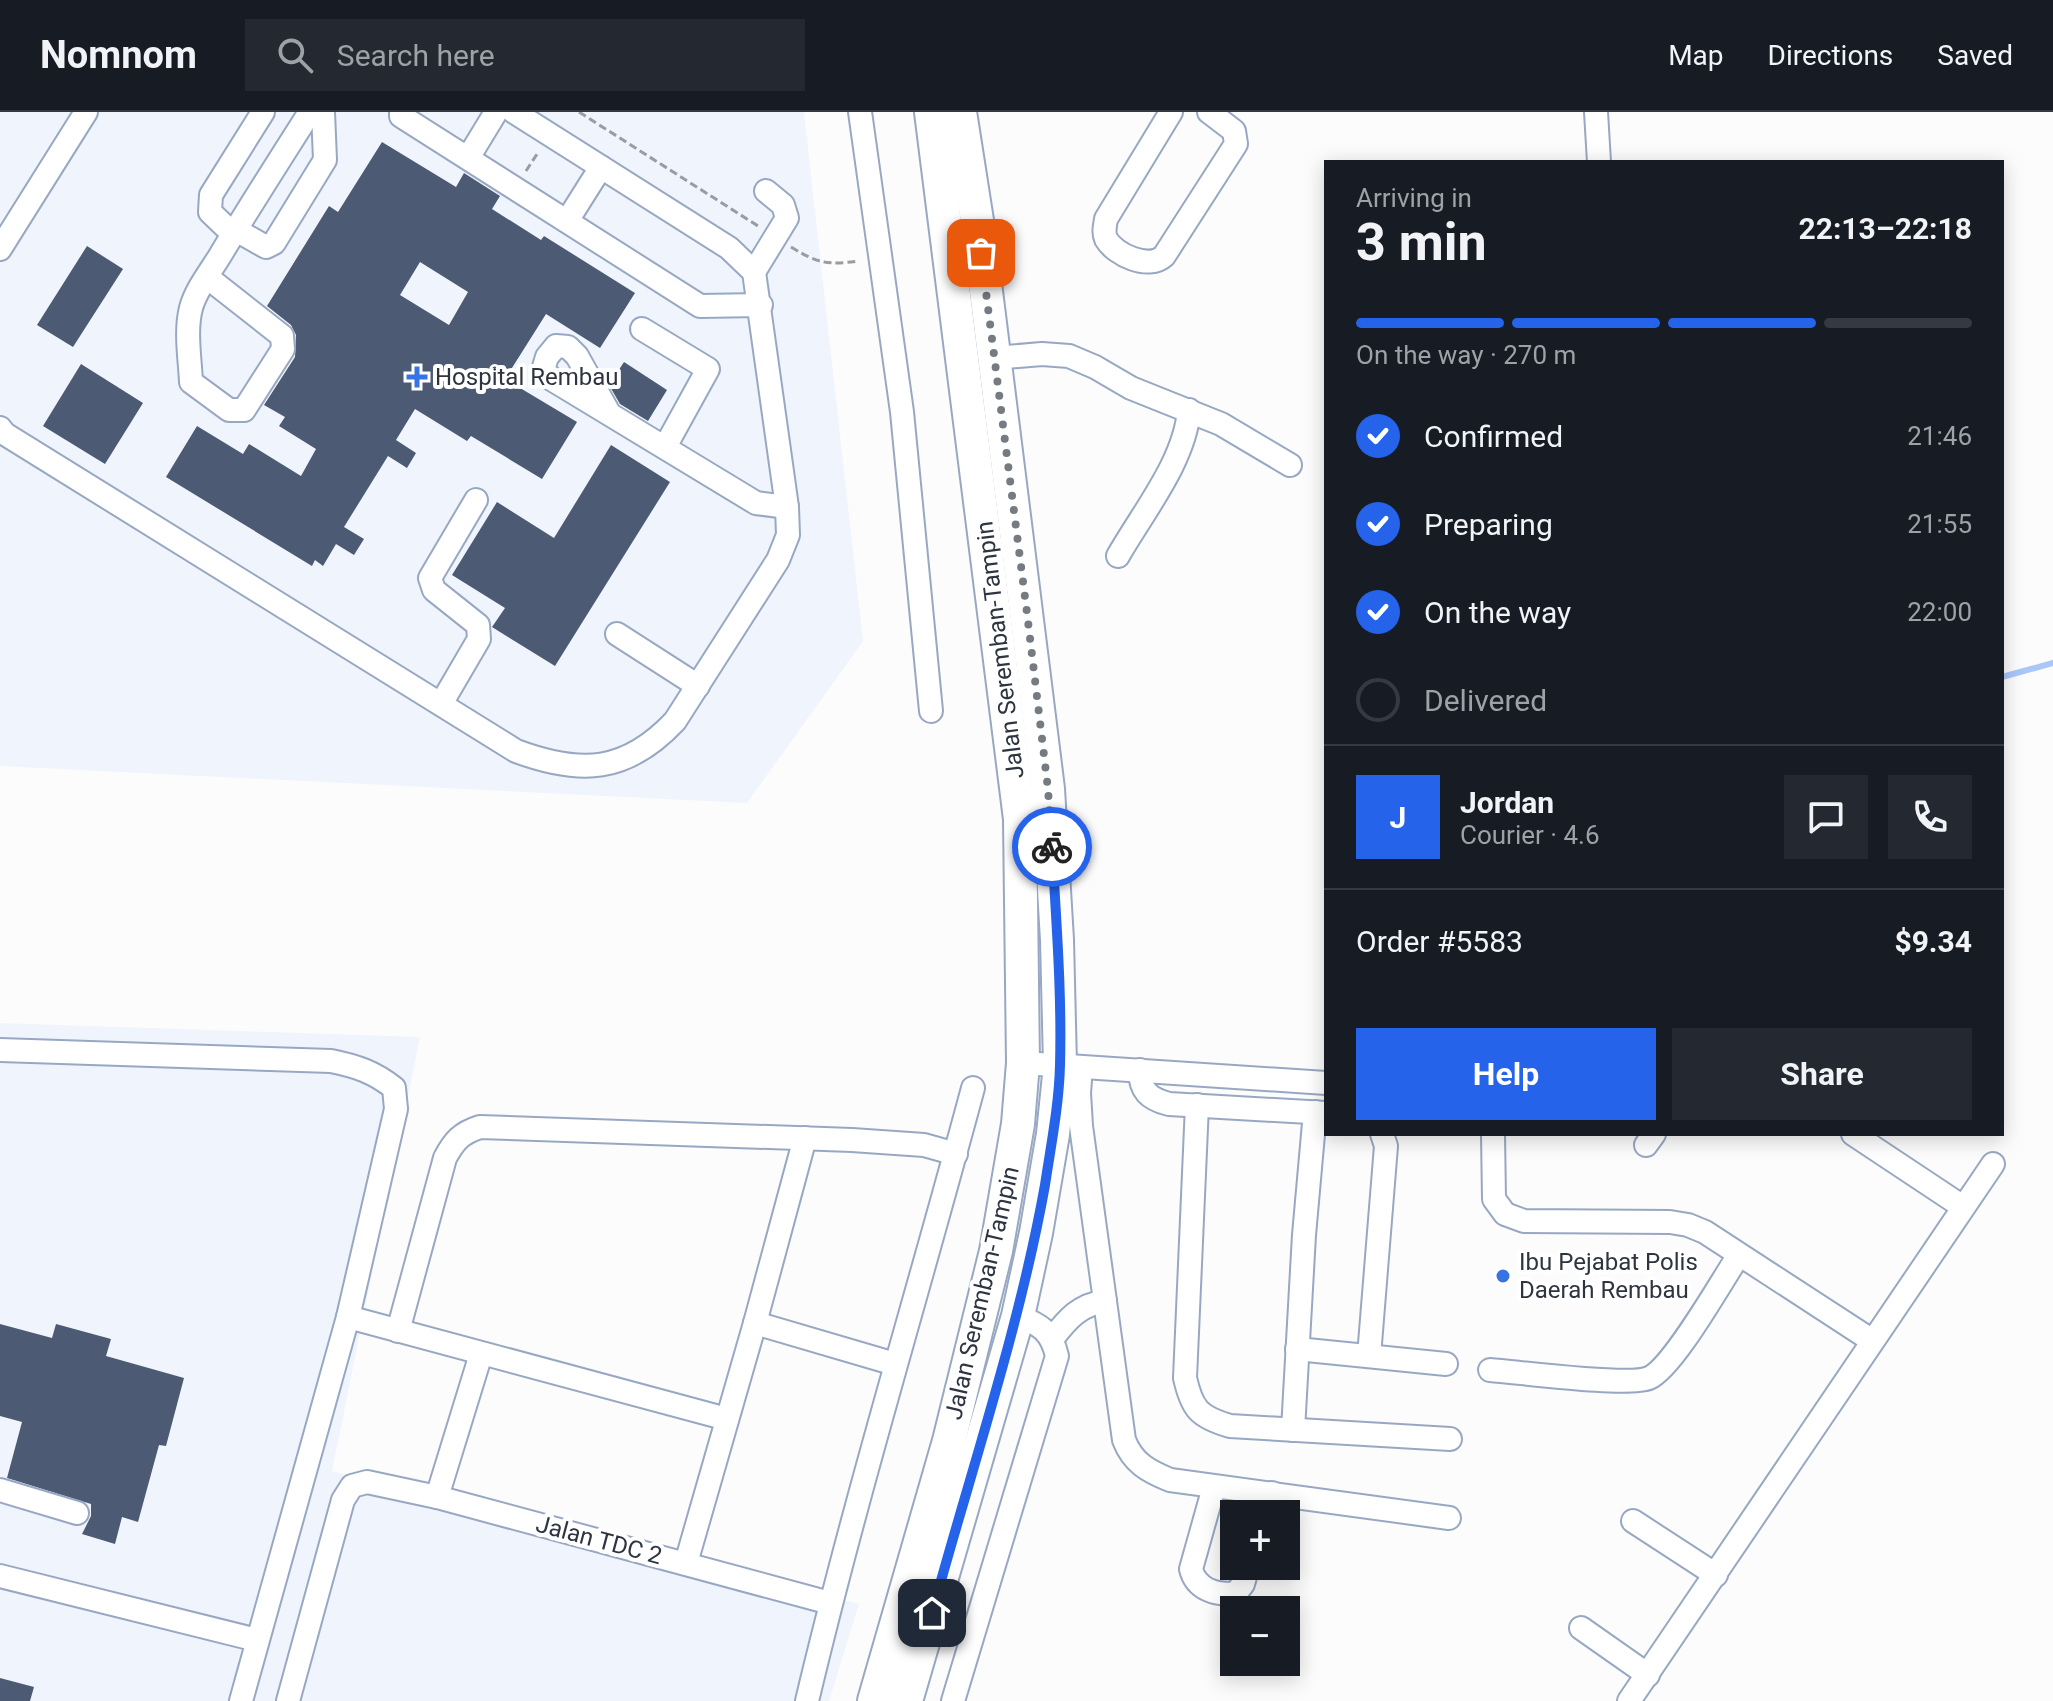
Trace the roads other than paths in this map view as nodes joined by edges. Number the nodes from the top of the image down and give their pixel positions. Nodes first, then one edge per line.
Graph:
1 (86, 112) edge
2 (263, 112) edge
3 (310, 112) edge
4 (323, 112) edge
5 (401, 112) edge
6 (496, 112) edge
7 (514, 112) edge
8 (860, 112) edge
9 (931, 112) edge
10 (960, 112) edge
11 (1171, 112) edge
12 (1209, 112) edge
13 (1596, 112) edge
14 (468, 158) junction
15 (1599, 160) edge
16 (601, 167) junction
17 (766, 191) dead end
18 (567, 221) junction
19 (235, 232) junction
20 (0, 249) edge
21 (754, 272) junction
22 (207, 277) junction
23 (761, 305) junction
24 (642, 329) dead end
25 (994, 358) junction
26 (1189, 410) junction
27 (609, 413) dead end
28 (0, 428) edge
29 (665, 447) junction
30 (1290, 465) dead end
31 (476, 500) dead end
32 (787, 507) junction
33 (1118, 556) dead end
34 (617, 634) dead end
35 (698, 686) junction
36 (441, 704) junction
37 (931, 711) dead end
38 (0, 1050) edge
39 (1023, 1063) junction
40 (1070, 1066) junction
41 (1140, 1070) junction
42 (1324, 1083) edge
43 (973, 1088) dead end
44 (1197, 1105) junction
45 (1321, 1112) edge
46 (1383, 1136) edge
47 (1493, 1136) edge
48 (1856, 1136) edge
49 (805, 1138) junction
50 (956, 1154) junction
51 (1993, 1164) dead end
52 (1963, 1207) junction
53 (1739, 1255) junction
54 (1105, 1301) junction
55 (1018, 1316) junction
56 (348, 1317) junction
57 (755, 1323) junction
58 (398, 1331) junction
59 (1053, 1338) junction
60 (1871, 1340) junction
61 (1297, 1349) junction
62 (481, 1354) junction
63 (1369, 1356) junction
64 (895, 1364) junction
65 (1446, 1364) dead end
66 (1490, 1370) dead end
67 (727, 1419) junction
68 (1293, 1430) junction
69 (1450, 1439) dead end
70 (1214, 1487) junction
71 (0, 1490) edge
72 (437, 1497) junction
73 (1255, 1500) edge
74 (1300, 1506) edge
75 (77, 1513) dead end
76 (1449, 1518) dead end
77 (1633, 1521) dead end
78 (686, 1563) junction
79 (1716, 1575) junction
80 (0, 1576) edge
81 (1244, 1580) edge
82 (830, 1603) junction
83 (1581, 1628) dead end
84 (257, 1640) junction
85 (1648, 1675) junction
86 (241, 1701) edge
87 (288, 1701) edge
88 (807, 1701) edge
89 (874, 1701) edge
90 (906, 1701) edge
91 (953, 1701) edge
92 (1629, 1701) edge

1 - 20 street
2 - 19 street
3 - 19 street
4 - 19 street
5 - 14 street
6 - 14 street
7 - 16 street
8 - 37 street
9 - 39 highway, Jalan Seremban-Tampin
10 - 25 highway, Jalan Seremban-Tampin
11 - 12 street
13 - 15 street
14 - 18 street
16 - 18 street
16 - 21 street
17 - 21 street
18 - 23 street
19 - 22 street
21 - 23 street
22 - 22 street
23 - 32 street
24 - 29 street
25 - 26 street
25 - 40 highway, Jalan Seremban-Tampin
26 - 30 street
26 - 33 street
27 - 29 street
28 - 36 street
29 - 32 street
31 - 36 street
32 - 35 street
34 - 35 street
35 - 36 street
38 - 56 street
39 - 40 street
39 - 89 highway, Jalan Seremban-Tampin
40 - 41 street
40 - 54 street
40 - 55 highway, Jalan Seremban-Tampin
41 - 42 street
41 - 44 street
43 - 50 street
44 - 45 street
44 - 68 street
45 - 61 street
46 - 63 street
47 - 53 street
48 - 52 street
49 - 50 street
49 - 57 street
49 - 58 street
50 - 64 street
51 - 52 street
52 - 60 street
53 - 60 street
53 - 66 street
54 - 59 street
54 - 70 street
55 - 59 street
55 - 90 highway, Jalan Seremban-Tampin
56 - 58 street
56 - 84 street
57 - 64 street
57 - 67 street
58 - 62 street
59 - 91 street
60 - 79 street
61 - 63 street
61 - 68 street
62 - 67 street
62 - 72 street
63 - 65 street
64 - 82 street
67 - 78 street
68 - 69 street
70 - 73 street
70 - 81 street
71 - 75 street
72 - 78 street, Jalan TDC 2
72 - 87 street, Jalan TDC 2
74 - 76 street
77 - 79 street
78 - 82 street, Jalan TDC 2
79 - 85 street
80 - 84 street
82 - 88 street
83 - 85 street
84 - 86 street
85 - 92 street

